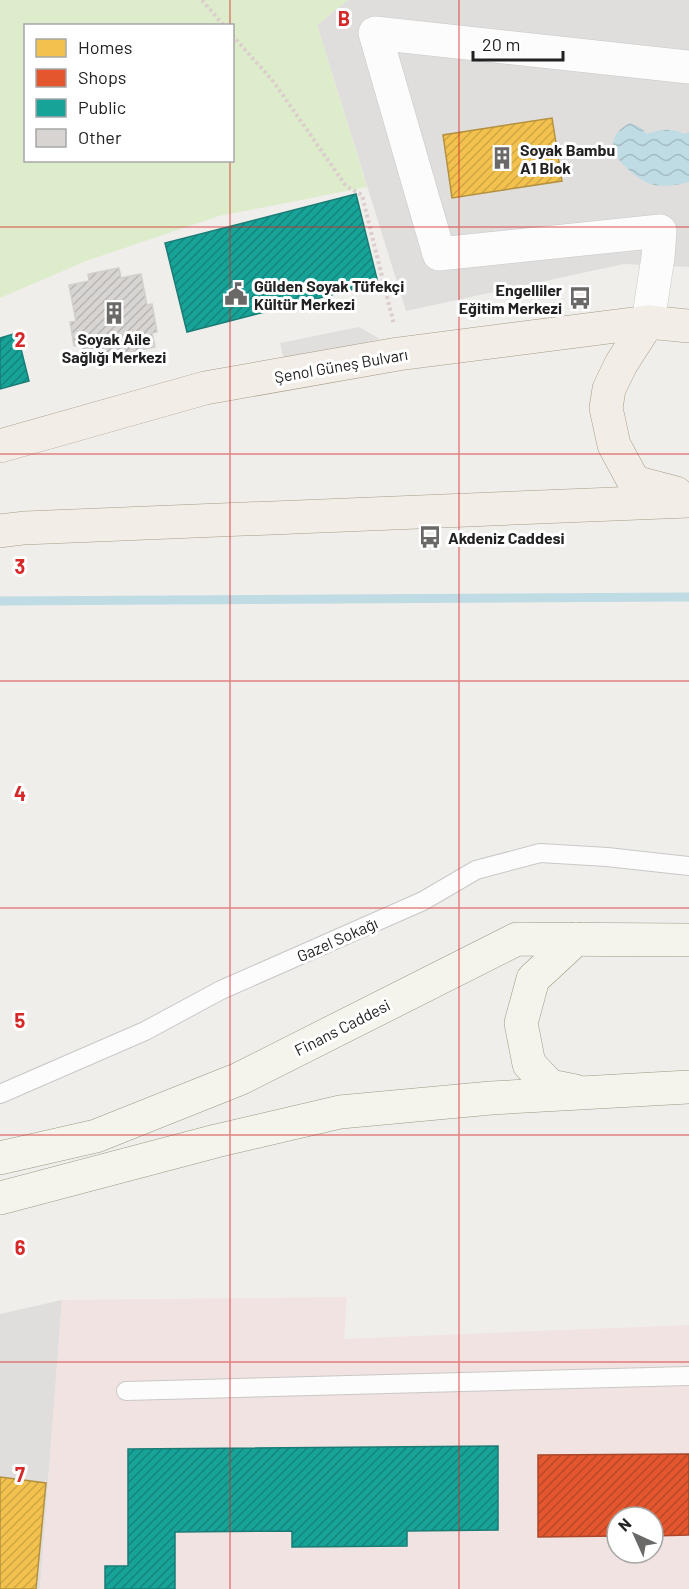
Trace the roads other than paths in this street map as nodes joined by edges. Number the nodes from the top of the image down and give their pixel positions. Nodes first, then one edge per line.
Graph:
1 (689, 66) edge
2 (648, 322) junction
3 (689, 326) edge
4 (0, 446) edge
5 (689, 499) edge
6 (0, 531) edge
7 (689, 867) edge
8 (576, 939) junction
9 (689, 940) edge
10 (689, 1087) edge
11 (582, 1093) junction
12 (0, 1094) edge
13 (0, 1158) edge
14 (0, 1198) edge
15 (689, 1376) edge
16 (126, 1391) dead end

1 - 2 street
2 - 3 main road, Şenol Güneş Bulvarı
2 - 4 main road, Şenol Güneş Bulvarı
2 - 5 main road
5 - 6 main road
7 - 12 lane, Gazel Sokağı
8 - 9 street, Finans Caddesi
8 - 11 street
8 - 13 street, Finans Caddesi
10 - 11 street
11 - 14 street
15 - 16 lane

